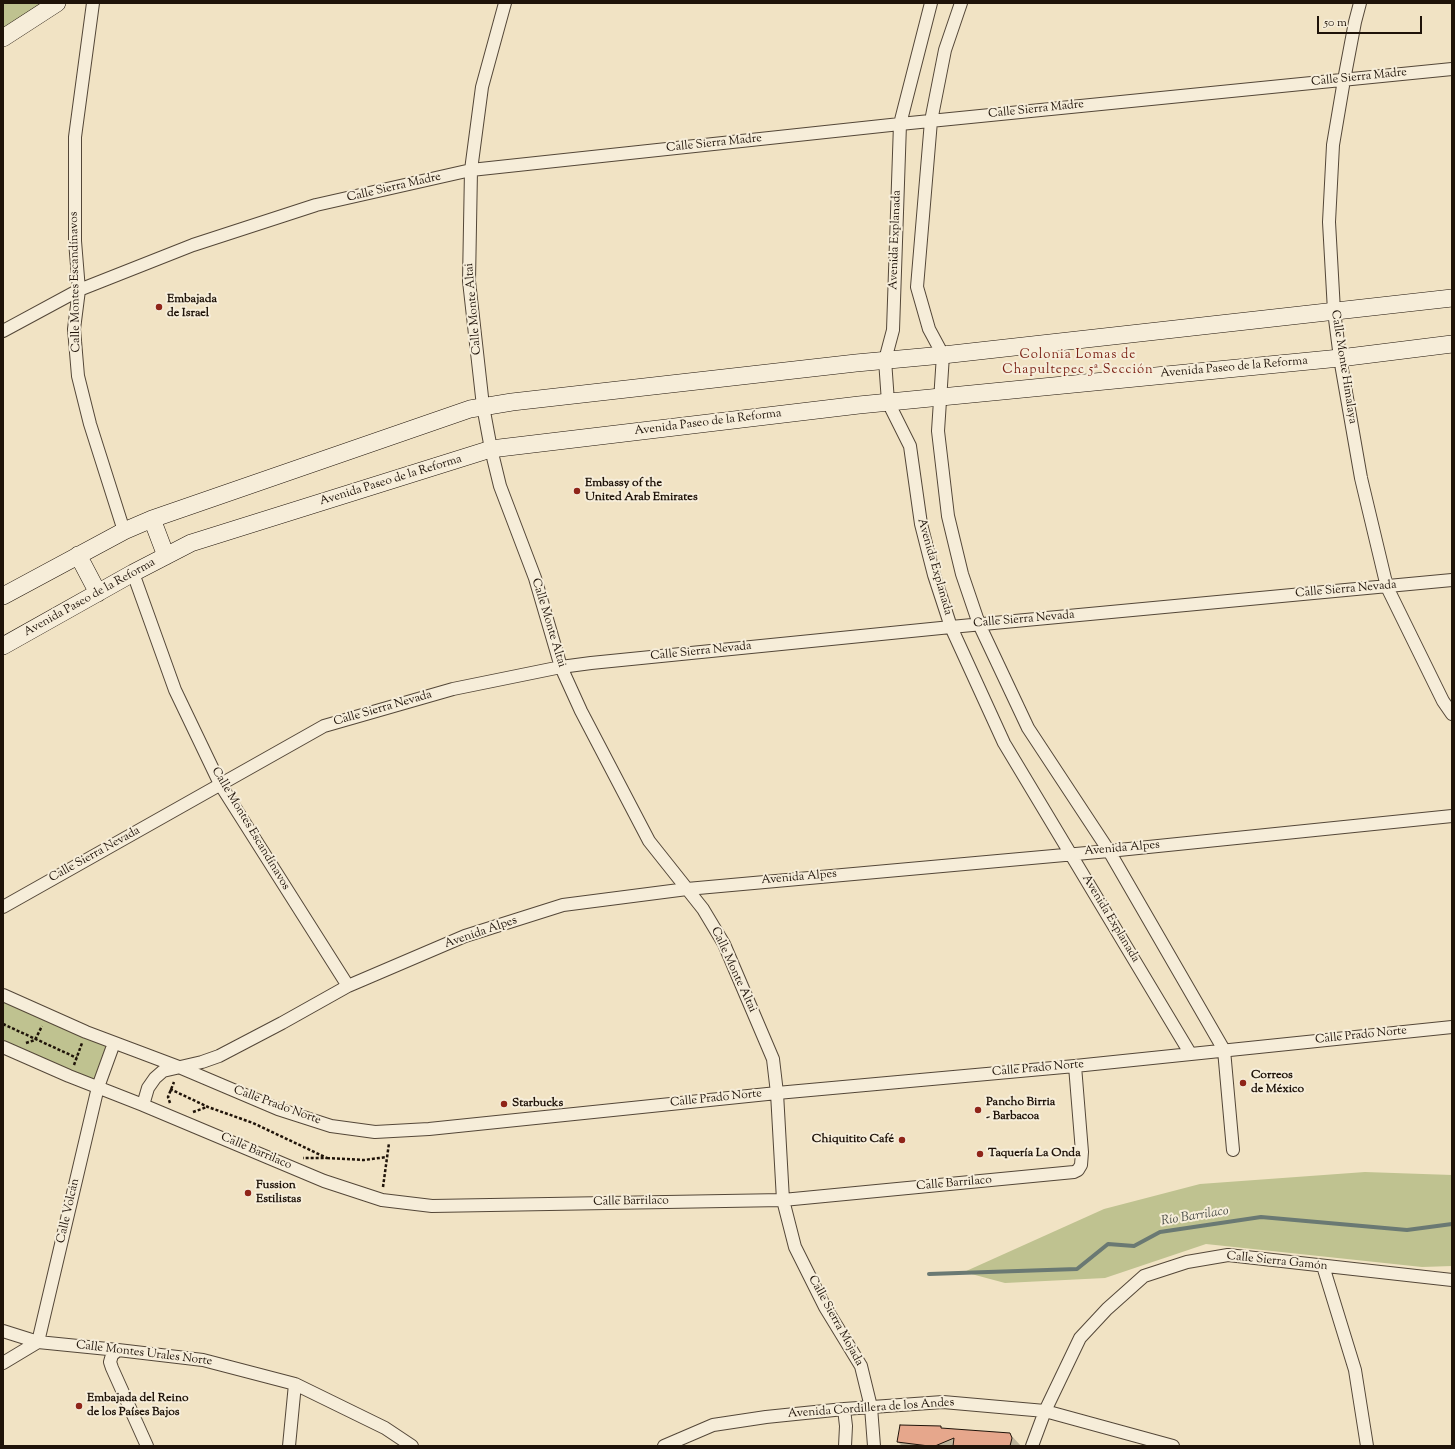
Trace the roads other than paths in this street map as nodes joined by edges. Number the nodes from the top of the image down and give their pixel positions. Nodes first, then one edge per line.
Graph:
1 (57, 3) edge
2 (93, 3) edge
3 (505, 3) edge
4 (931, 3) edge
5 (961, 3) edge
6 (1360, 3) edge
7 (3, 38) edge
8 (1452, 69) edge
9 (1344, 80) junction
10 (931, 121) junction
11 (900, 124) junction
12 (470, 170) junction
13 (79, 290) junction
14 (1452, 298) edge
15 (1334, 311) junction
16 (3, 331) edge
17 (1452, 344) edge
18 (943, 355) junction
19 (1340, 358) junction
20 (885, 360) junction
21 (941, 396) junction
22 (888, 402) junction
23 (483, 406) junction
24 (491, 449) junction
25 (152, 519) junction
26 (124, 531) junction
27 (78, 555) junction
28 (166, 556) junction
29 (133, 574) junction
30 (1452, 580) edge
31 (1387, 587) junction
32 (98, 593) junction
33 (3, 596) edge
34 (980, 624) junction
35 (951, 627) junction
36 (3, 646) edge
37 (560, 667) junction
38 (1452, 714) edge
39 (220, 784) junction
40 (1452, 816) edge
41 (1109, 851) junction
42 (1071, 853) junction
43 (687, 888) junction
44 (3, 907) edge
45 (348, 986) junction
46 (3, 995) edge
47 (1452, 1027) edge
48 (114, 1043) junction
49 (5, 1048) edge
50 (1224, 1050) junction
51 (1190, 1054) junction
52 (1075, 1066) junction
53 (179, 1067) junction
54 (98, 1087) junction
55 (777, 1093) junction
56 (143, 1105) junction
57 (1233, 1150) dead end
58 (783, 1200) junction
59 (1323, 1266) junction
60 (1452, 1280) edge
61 (3, 1332) edge
62 (38, 1342) junction
63 (118, 1350) junction
64 (3, 1362) edge
65 (295, 1384) junction
66 (871, 1407) junction
67 (844, 1409) junction
68 (1045, 1410) junction
69 (147, 1446) edge
70 (289, 1446) edge
71 (412, 1446) edge
72 (664, 1446) edge
73 (845, 1446) edge
74 (874, 1446) edge
75 (1032, 1446) edge
76 (1173, 1446) edge
77 (1367, 1446) edge

1 - 7 main road
2 - 13 street, Calle Montes Escandínavos
3 - 12 street, Calle Monte Altai
4 - 11 street, Avenida Explanada
5 - 10 street, Avenida Explanada
6 - 9 street, Calle Monte Himalaya
8 - 9 street, Calle Sierra Madre
9 - 10 street, Calle Sierra Madre
9 - 15 street, Calle Monte Himalaya
10 - 11 street, Calle Sierra Madre
10 - 18 street, Avenida Explanada
11 - 12 street, Calle Sierra Madre
11 - 20 street, Avenida Explanada
12 - 13 street, Calle Sierra Madre
12 - 23 street, Calle Monte Altai
13 - 16 street, Calle Sierra Madre
13 - 26 street, Calle Montes Escandínavos
14 - 15 main road
15 - 18 main road
15 - 19 street, Calle Monte Himalaya
17 - 19 main road, Avenida Paseo de la Reforma
18 - 20 main road
18 - 21 street, Avenida Explanada
19 - 21 main road, Avenida Paseo de la Reforma
19 - 31 street, Calle Monte Himalaya
20 - 22 street, Avenida Explanada
20 - 23 main road
21 - 22 main road, Avenida Paseo de la Reforma
21 - 34 street, Avenida Explanada
22 - 24 main road, Avenida Paseo de la Reforma
22 - 35 street, Avenida Explanada
23 - 24 street, Calle Monte Altai
23 - 25 main road
24 - 28 main road, Avenida Paseo de la Reforma
24 - 37 street, Calle Monte Altai
25 - 26 main road
25 - 28 main road
26 - 27 main road
27 - 32 main road
27 - 33 main road
28 - 29 main road, Avenida Paseo de la Reforma
29 - 32 main road, Avenida Paseo de la Reforma
29 - 39 street, Calle Montes Escandínavos
30 - 31 street, Calle Sierra Nevada
31 - 34 street, Calle Sierra Nevada
31 - 38 street, Calle Monte Himalaya
32 - 36 main road, Avenida Paseo de la Reforma
34 - 35 street, Calle Sierra Nevada
34 - 41 street, Avenida Explanada
35 - 37 street, Calle Sierra Nevada
35 - 42 street, Avenida Explanada
37 - 39 street, Calle Sierra Nevada
37 - 43 street, Calle Monte Altai
39 - 44 street, Calle Sierra Nevada
39 - 45 street, Calle Montes Escandínavos
40 - 41 street, Avenida Alpes
41 - 42 street, Avenida Alpes
41 - 50 street, Avenida Explanada
42 - 43 street, Avenida Alpes
42 - 51 street, Avenida Explanada
43 - 45 street, Avenida Alpes
43 - 55 street, Calle Monte Altai
45 - 53 street, Avenida Alpes
46 - 48 street, Calle Prado Norte
47 - 50 street, Calle Prado Norte
48 - 53 street, Calle Prado Norte
48 - 54 street, Calle Volcán
49 - 54 street
50 - 51 street, Calle Prado Norte
50 - 57 street
51 - 52 street, Calle Prado Norte
52 - 55 street, Calle Prado Norte
52 - 58 street, Calle Barrilaco
53 - 55 street, Calle Prado Norte
53 - 56 street, Avenida Alpes
54 - 56 street, Calle Barrilaco
54 - 62 street, Calle Volcán
55 - 58 street, Calle Monte Altai
56 - 58 street, Calle Barrilaco
58 - 66 street, Calle Sierra Mojada
59 - 60 street, Calle Sierra Gamón
59 - 68 street, Calle Sierra Gamón
59 - 77 street
61 - 62 street, Calle Montes Urales Norte
62 - 63 street, Calle Montes Urales Norte
62 - 64 street
63 - 65 street, Calle Montes Urales Norte
63 - 69 street
65 - 70 street
65 - 71 street, Calle Montes Urales Norte
66 - 67 street, Avenida Cordillera de los Andes
66 - 68 street, Avenida Cordillera de los Andes
66 - 74 street, Calle Sierra Mojada
67 - 72 street, Avenida Cordillera de los Andes
67 - 73 street
68 - 75 street, Calle Sierra Gamón
68 - 76 street, Avenida Cordillera de los Andes

